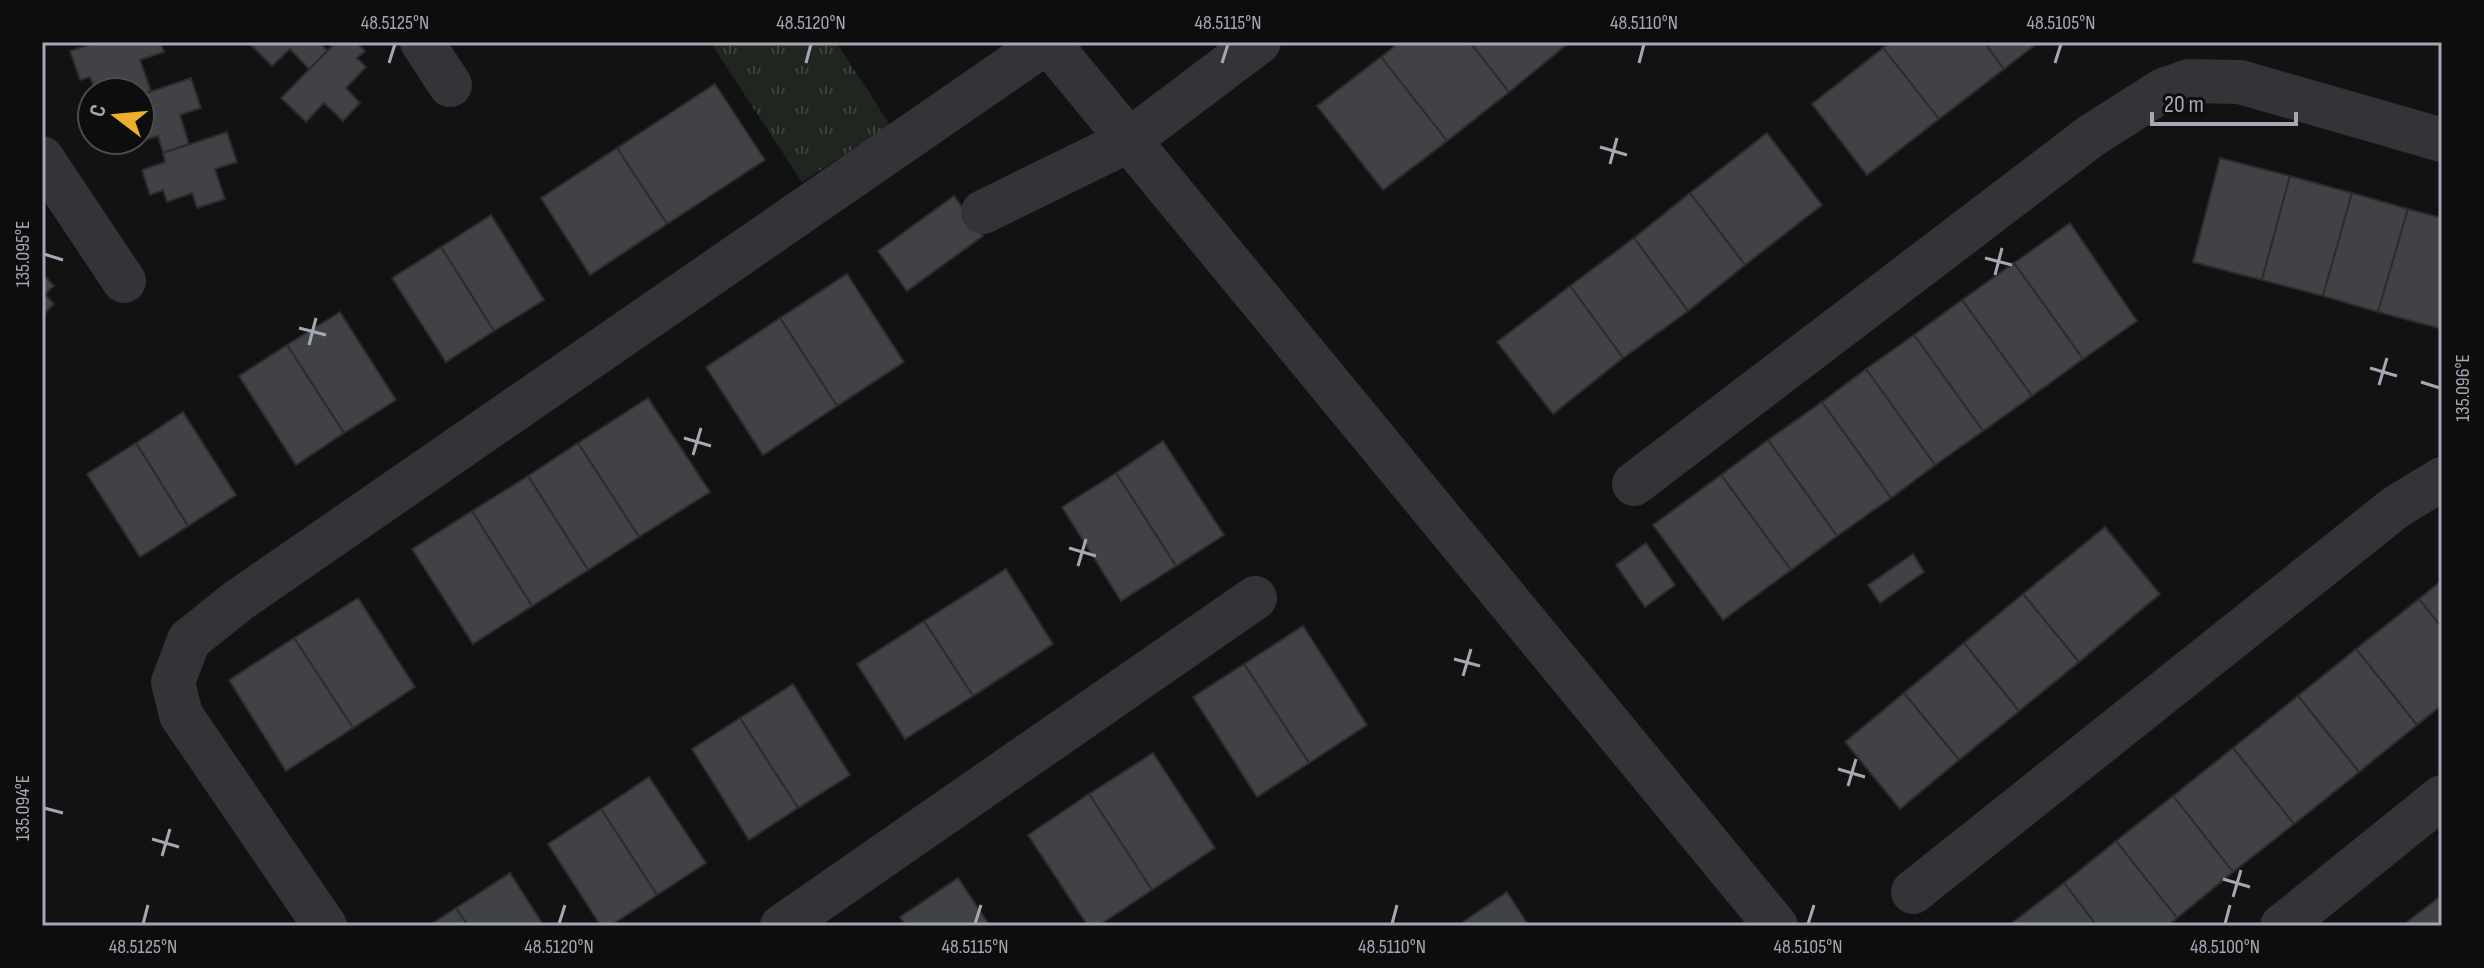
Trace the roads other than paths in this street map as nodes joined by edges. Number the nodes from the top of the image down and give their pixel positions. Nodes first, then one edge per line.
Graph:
1 (422, 42) edge
2 (1048, 42) edge
3 (1259, 42) edge
4 (450, 85) dead end
5 (2442, 140) edge
6 (1128, 141) junction
7 (42, 158) edge
8 (983, 212) dead end
9 (124, 281) dead end
10 (2442, 479) edge
11 (1634, 484) dead end
12 (1255, 598) dead end
13 (2442, 797) edge
14 (1913, 892) dead end
15 (325, 926) edge
16 (782, 926) edge
17 (1776, 926) edge
18 (2282, 926) edge

1 - 4 lane
2 - 6 lane
2 - 15 lane
3 - 6 lane
5 - 11 lane
6 - 8 lane
6 - 17 lane
7 - 9 lane
10 - 14 lane
12 - 16 lane
13 - 18 lane

